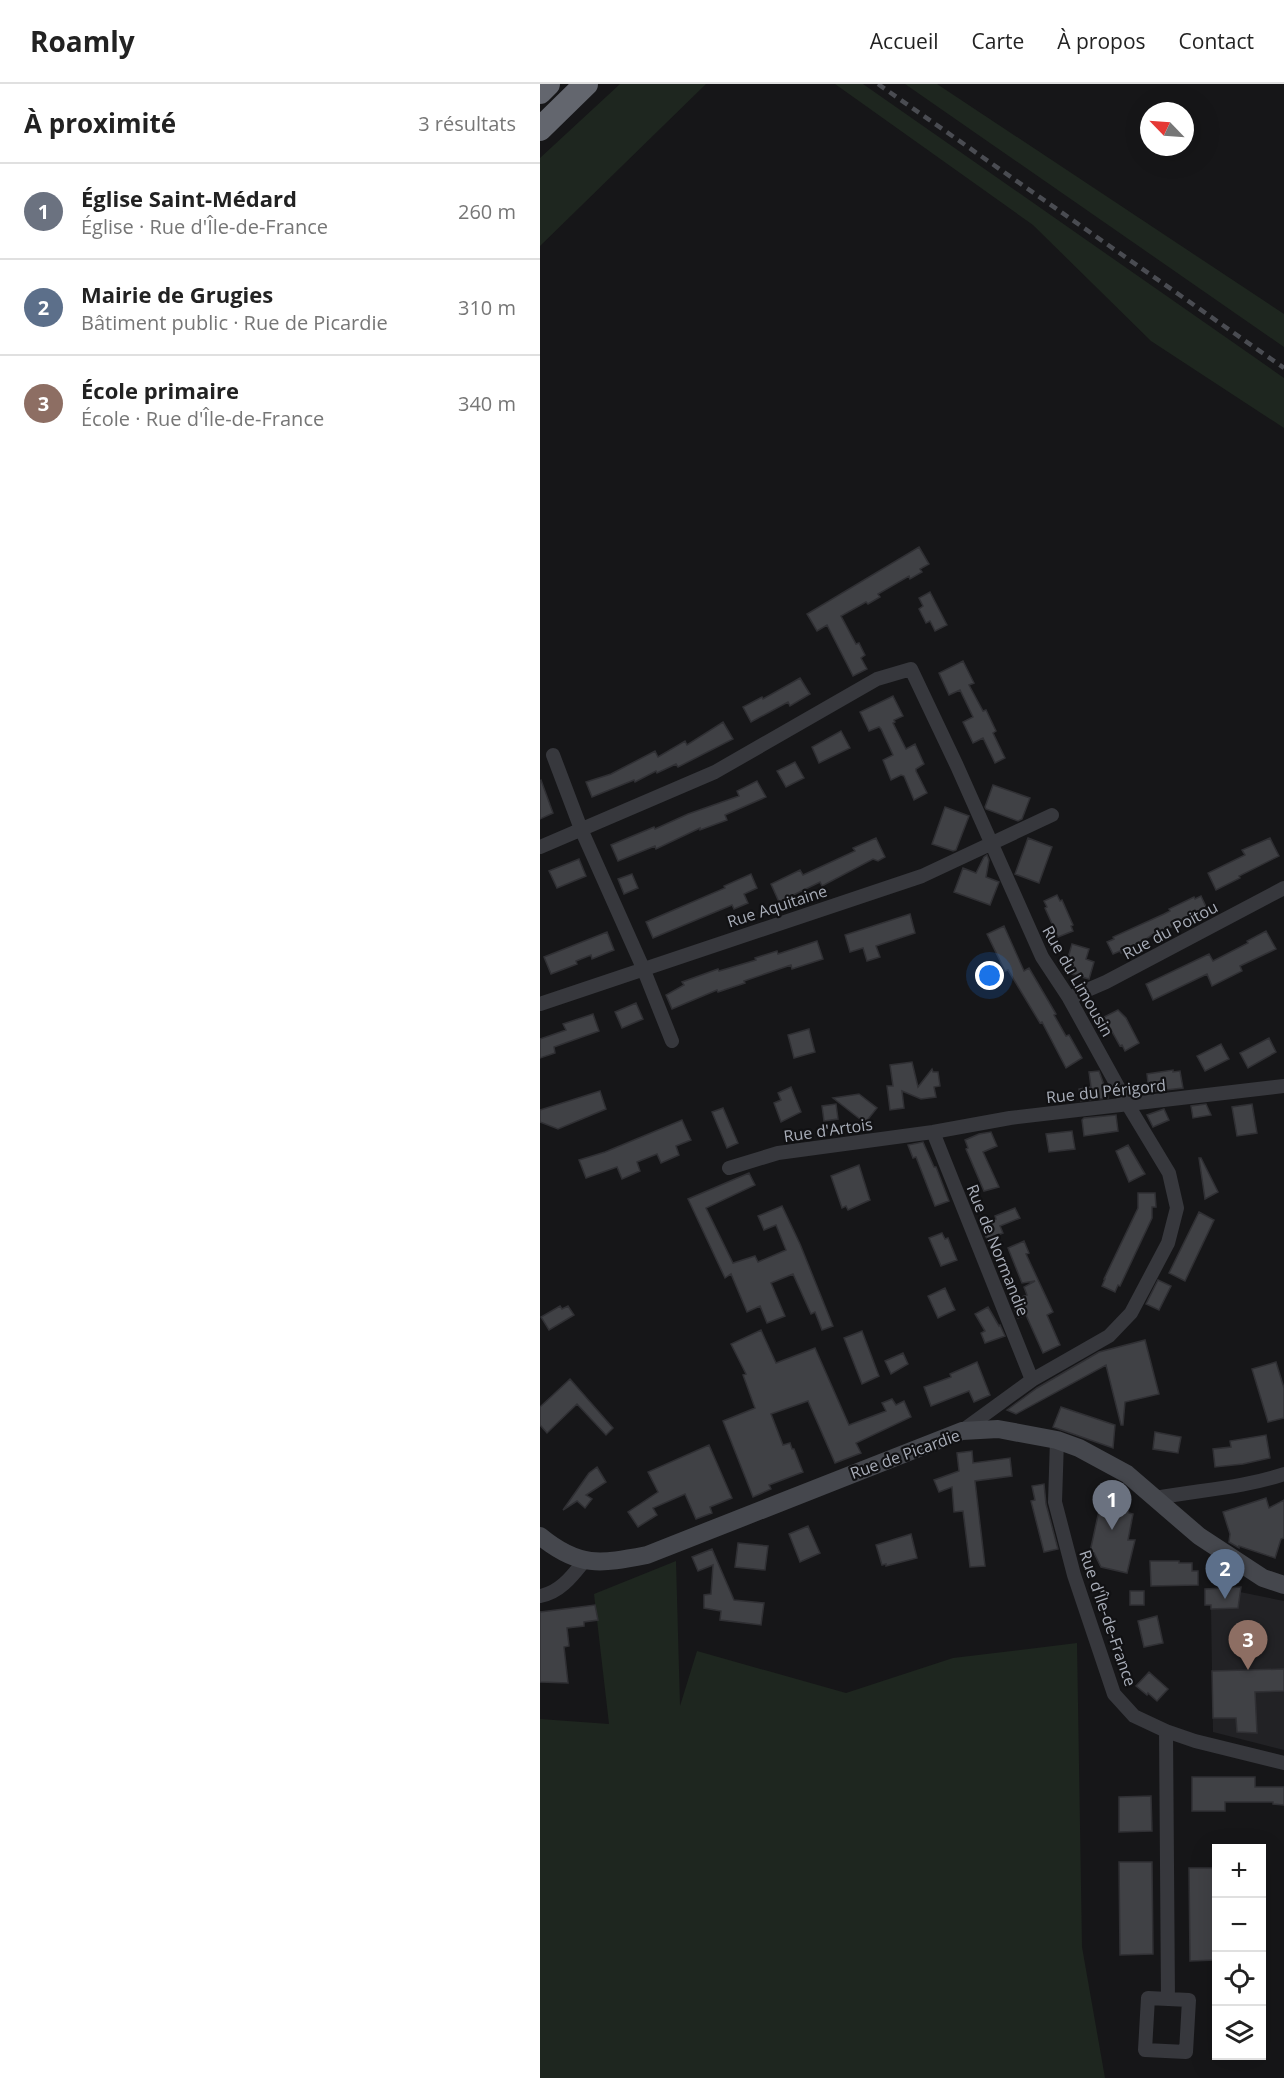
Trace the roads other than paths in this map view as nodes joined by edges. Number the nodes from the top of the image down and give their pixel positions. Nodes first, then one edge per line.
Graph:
1 (548, 84) edge
2 (586, 84) edge
3 (540, 92) edge
4 (540, 129) edge
5 (553, 755) dead end
6 (1052, 815) dead end
7 (581, 830) junction
8 (992, 844) junction
9 (540, 847) edge
10 (1284, 888) edge
11 (643, 968) junction
12 (1069, 998) junction
13 (540, 1004) edge
14 (672, 1041) dead end
15 (1284, 1086) edge
16 (1128, 1105) junction
17 (933, 1132) junction
18 (729, 1168) dead end
19 (1032, 1380) junction
20 (962, 1431) junction
21 (1057, 1440) junction
22 (1284, 1474) edge
23 (1156, 1498) junction
24 (540, 1536) edge
25 (585, 1560) junction
26 (1284, 1585) edge
27 (540, 1596) edge
28 (1166, 1731) junction
29 (1284, 1763) edge
30 (1168, 1999) junction

1 - 3 highway
2 - 4 highway
5 - 7 street
6 - 8 street, Rue Aquitaine
7 - 8 street, Rue du Limousin
7 - 9 street
7 - 11 street
8 - 11 street, Rue Aquitaine
8 - 12 street, Rue du Limousin
10 - 12 street, Rue du Poitou
11 - 13 street, Rue Aquitaine
11 - 14 street
12 - 16 street, Rue du Limousin
15 - 16 street, Rue du Périgord
16 - 17 street, Rue du Périgord
16 - 19 street, Rue du Limousin
17 - 18 street, Rue d'Artois
17 - 19 street, Rue de Normandie
19 - 20 street, Rue du Limousin
20 - 21 street, Rue de Picardie
20 - 25 street, Rue de Picardie
21 - 23 street, Rue de Picardie
21 - 28 street, Rue d'Île-de-France
22 - 23 street
23 - 26 street, Rue de Picardie
24 - 25 street, Rue de Picardie
25 - 27 street
28 - 29 street, Rue d'Île-de-France
28 - 30 street
30 - 30 street

